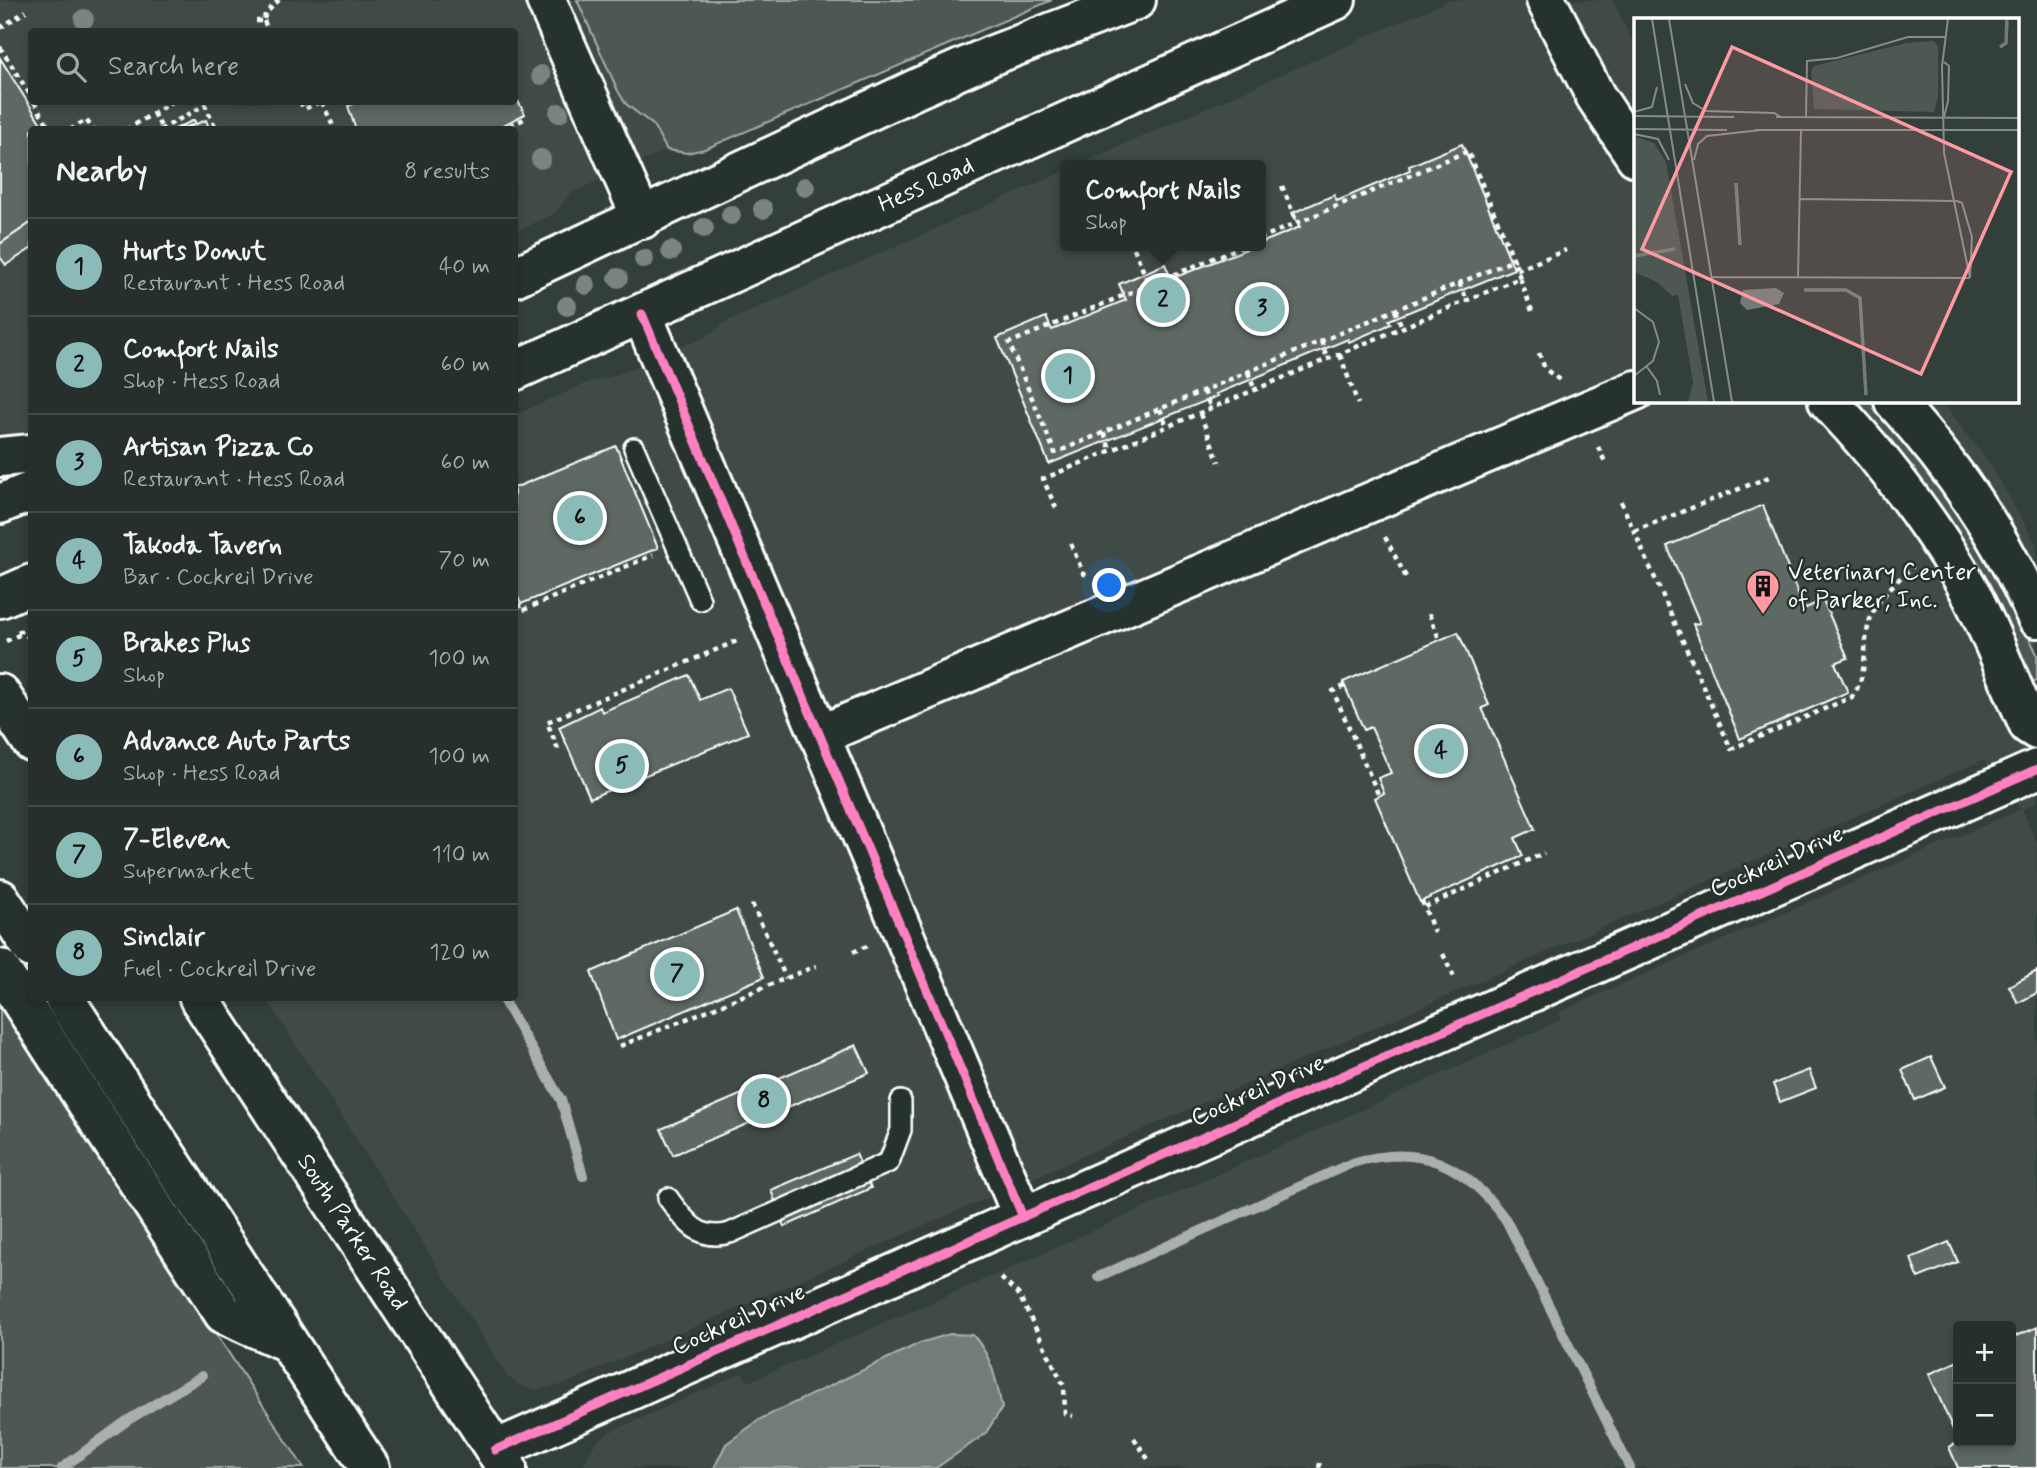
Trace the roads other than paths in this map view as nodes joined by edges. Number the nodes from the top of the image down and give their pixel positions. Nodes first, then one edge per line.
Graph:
1 (546, 0) edge
2 (1136, 0) edge
3 (1336, 0) edge
4 (1546, 0) edge
5 (1634, 154) edge
6 (642, 219) junction
7 (518, 275) edge
8 (642, 314) junction
9 (518, 368) edge
10 (1634, 391) edge
11 (1830, 402) edge
12 (1895, 402) edge
13 (634, 448) dead end
14 (28, 454) edge
15 (0, 457) edge
16 (28, 493) edge
17 (0, 505) edge
18 (28, 586) edge
19 (0, 598) edge
20 (701, 600) dead end
21 (2037, 618) edge
22 (0, 694) edge
23 (2037, 730) edge
24 (820, 735) junction
25 (28, 736) edge
26 (2037, 769) edge
27 (0, 900) edge
28 (28, 942) edge
29 (0, 969) edge
30 (66, 1001) edge
31 (201, 1001) edge
32 (901, 1101) dead end
33 (668, 1198) dead end
34 (1023, 1217) junction
35 (288, 1342) junction
36 (501, 1459) edge
37 (370, 1468) edge

1 - 6 main road
2 - 6 main road
3 - 8 main road, Hess Road
4 - 5 main road
6 - 7 main road
8 - 9 main road, Hess Road
8 - 24 main road
10 - 24 main road
11 - 23 main road
12 - 21 main road
13 - 20 lane
14 - 15 main road
16 - 17 main road
18 - 19 main road
22 - 25 main road
24 - 34 main road
26 - 34 main road, Cockreil Drive
27 - 28 main road
29 - 35 main road
30 - 35 main road
31 - 36 main road, South Parker Road
32 - 33 lane
34 - 36 main road, Cockreil Drive
35 - 37 main road

